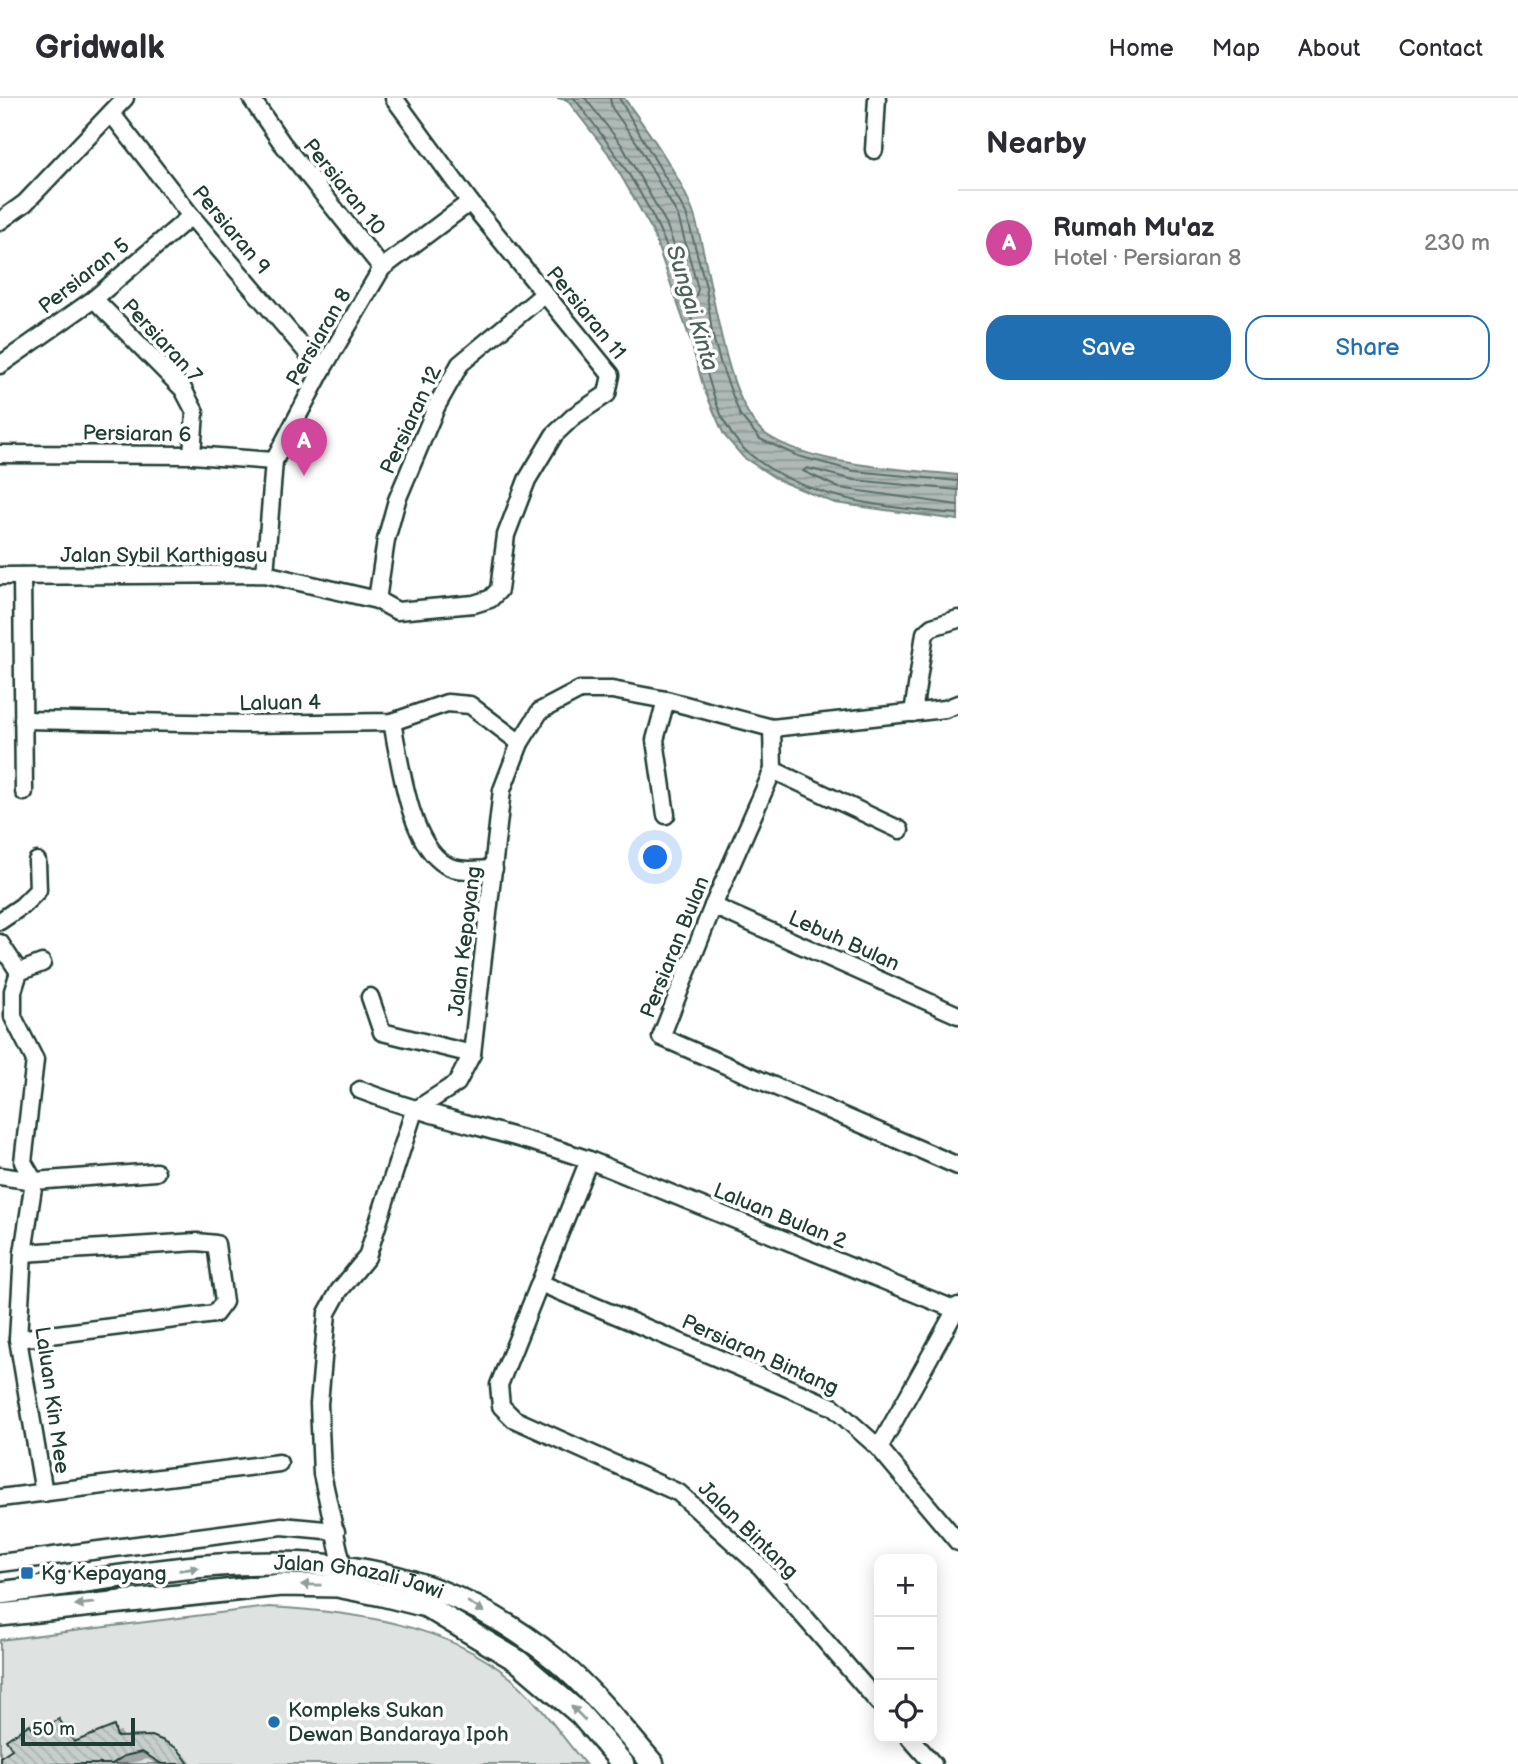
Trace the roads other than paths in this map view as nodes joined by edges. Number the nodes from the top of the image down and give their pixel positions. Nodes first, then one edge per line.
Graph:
1 (125, 98) edge
2 (251, 98) edge
3 (394, 98) edge
4 (877, 98) edge
5 (111, 113) junction
6 (874, 150) dead end
7 (470, 202) junction
8 (191, 216) junction
9 (0, 221) edge
10 (382, 268) junction
11 (544, 294) junction
12 (94, 299) junction
13 (0, 365) edge
14 (323, 370) junction
15 (0, 454) edge
16 (192, 455) junction
17 (274, 461) junction
18 (265, 574) junction
19 (0, 576) edge
20 (22, 576) junction
21 (490, 599) joint
22 (377, 600) junction
23 (958, 619) edge
24 (666, 700) junction
25 (958, 704) edge
26 (913, 713) junction
27 (23, 720) junction
28 (392, 722) junction
29 (772, 728) junction
30 (520, 743) junction
31 (773, 770) junction
32 (24, 792) dead end
33 (666, 815) dead end
34 (900, 831) dead end
35 (37, 861) dead end
36 (494, 869) junction
37 (713, 906) junction
38 (0, 920) edge
39 (0, 943) edge
40 (42, 963) dead end
41 (19, 972) junction
42 (370, 997) dead end
43 (958, 1015) edge
44 (472, 1054) junction
45 (360, 1090) dead end
46 (414, 1111) junction
47 (589, 1160) junction
48 (958, 1166) edge
49 (156, 1172) dead end
50 (0, 1176) edge
51 (34, 1181) junction
52 (23, 1253) junction
53 (540, 1283) junction
54 (957, 1308) edge
55 (18, 1339) junction
56 (879, 1448) junction
57 (279, 1463) dead end
58 (44, 1493) junction
59 (0, 1498) edge
60 (336, 1531) junction
61 (958, 1542) edge
62 (0, 1563) edge
63 (342, 1564) junction
64 (0, 1593) edge
65 (426, 1606) junction
66 (0, 1615) edge
67 (874, 1697) edge
68 (914, 1743) edge
69 (623, 1764) edge
70 (653, 1764) edge
71 (933, 1764) edge

1 - 5 street
2 - 10 street, Persiaran 10
3 - 7 street, Persiaran 11
4 - 6 street
5 - 8 street, Persiaran 9
5 - 9 street
7 - 10 street, Persiaran 8
7 - 11 street, Persiaran 11
8 - 12 street, Persiaran 5
8 - 14 street, Persiaran 9
10 - 14 street, Persiaran 8
11 - 21 street, Persiaran 11
11 - 22 street, Persiaran 12
12 - 13 street, Persiaran 5
12 - 16 street, Persiaran 7
14 - 17 street, Persiaran 8
15 - 16 street, Persiaran 6
16 - 17 street, Persiaran 6
17 - 18 street, Persiaran 8
18 - 20 street, Jalan Sybil Karthigasu
18 - 22 street, Jalan Sybil Karthigasu
19 - 20 street, Jalan Sybil Karthigasu
20 - 27 street
21 - 22 street, Jalan Sybil Karthigasu
23 - 26 street
24 - 29 street, Jalan Kepayang
24 - 30 street, Jalan Kepayang
24 - 33 street
25 - 26 street, Jalan Kepayang
26 - 29 street, Jalan Kepayang
27 - 28 street, Laluan 4
27 - 32 street
28 - 30 street, Laluan 4
28 - 36 street
29 - 31 street, Persiaran Bulan
30 - 36 street, Jalan Kepayang
31 - 34 street
31 - 37 street, Persiaran Bulan
35 - 38 street
36 - 44 street, Jalan Kepayang
37 - 43 street, Lebuh Bulan
37 - 48 street, Persiaran Bulan
39 - 41 street
40 - 41 street
41 - 51 street, Laluan Kin Mee
42 - 44 street
44 - 46 street, Jalan Kepayang
45 - 46 street, Laluan Bulan 2
46 - 47 street, Laluan Bulan 2
46 - 60 street
47 - 53 street
47 - 54 street, Laluan Bulan 2
49 - 51 street
50 - 51 street
51 - 52 street, Laluan Kin Mee
52 - 55 street, Laluan Kin Mee
52 - 55 street
53 - 56 street, Persiaran Bintang
53 - 67 street, Jalan Bintang
54 - 56 street
55 - 58 street, Laluan Kin Mee
56 - 61 street, Persiaran Bintang
57 - 58 street
58 - 59 street
60 - 62 street, Jalan Ghazali Jawi
60 - 63 street
64 -> 63 main road, Jalan Ghazali Jawi
63 - 65 main road
63 -> 70 main road, Jalan Ghazali Jawi
65 -> 66 main road, Jalan Ghazali Jawi
69 -> 65 main road, Jalan Ghazali Jawi
68 - 71 street

